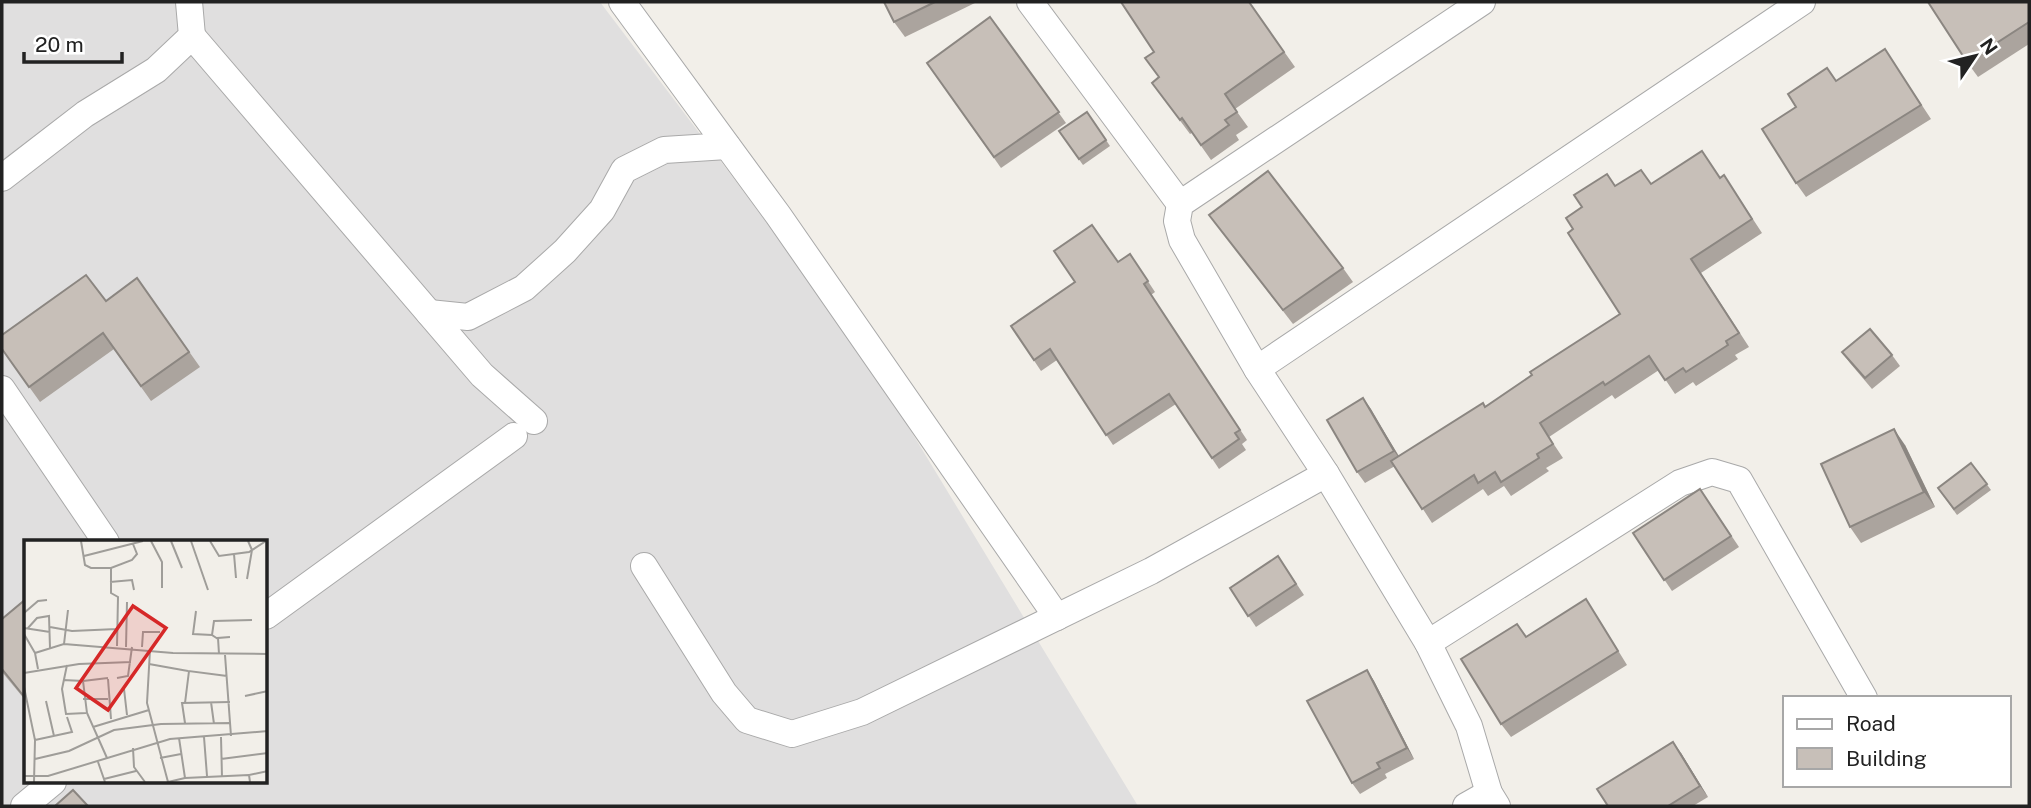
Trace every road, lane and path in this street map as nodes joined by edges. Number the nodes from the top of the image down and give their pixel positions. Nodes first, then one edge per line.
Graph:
1 (189, 2) edge
2 (622, 2) edge
3 (1030, 2) edge
4 (1802, 2) edge
5 (1470, 5) edge
6 (192, 36) junction
7 (727, 146) junction
8 (2, 178) edge
9 (1180, 204) junction
10 (429, 313) junction
11 (1257, 369) junction
12 (2, 389) edge
13 (1326, 474) junction
14 (105, 540) edge
15 (645, 566) dead end
16 (268, 615) edge
17 (1057, 617) junction
18 (1428, 643) junction
19 (1863, 696) edge
20 (51, 784) edge
21 (1493, 800) edge
22 (24, 806) edge
23 (1466, 806) edge

1 - 6 street
2 - 7 street
3 - 9 street
4 - 11 street
5 - 9 street
6 - 8 street
6 - 10 street
7 - 10 street
7 - 17 street
9 - 11 street
10 - 16 street
11 - 13 street
12 - 14 street
13 - 17 street
13 - 18 street
15 - 17 street
18 - 19 street
18 - 21 street
20 - 22 street
21 - 23 street

